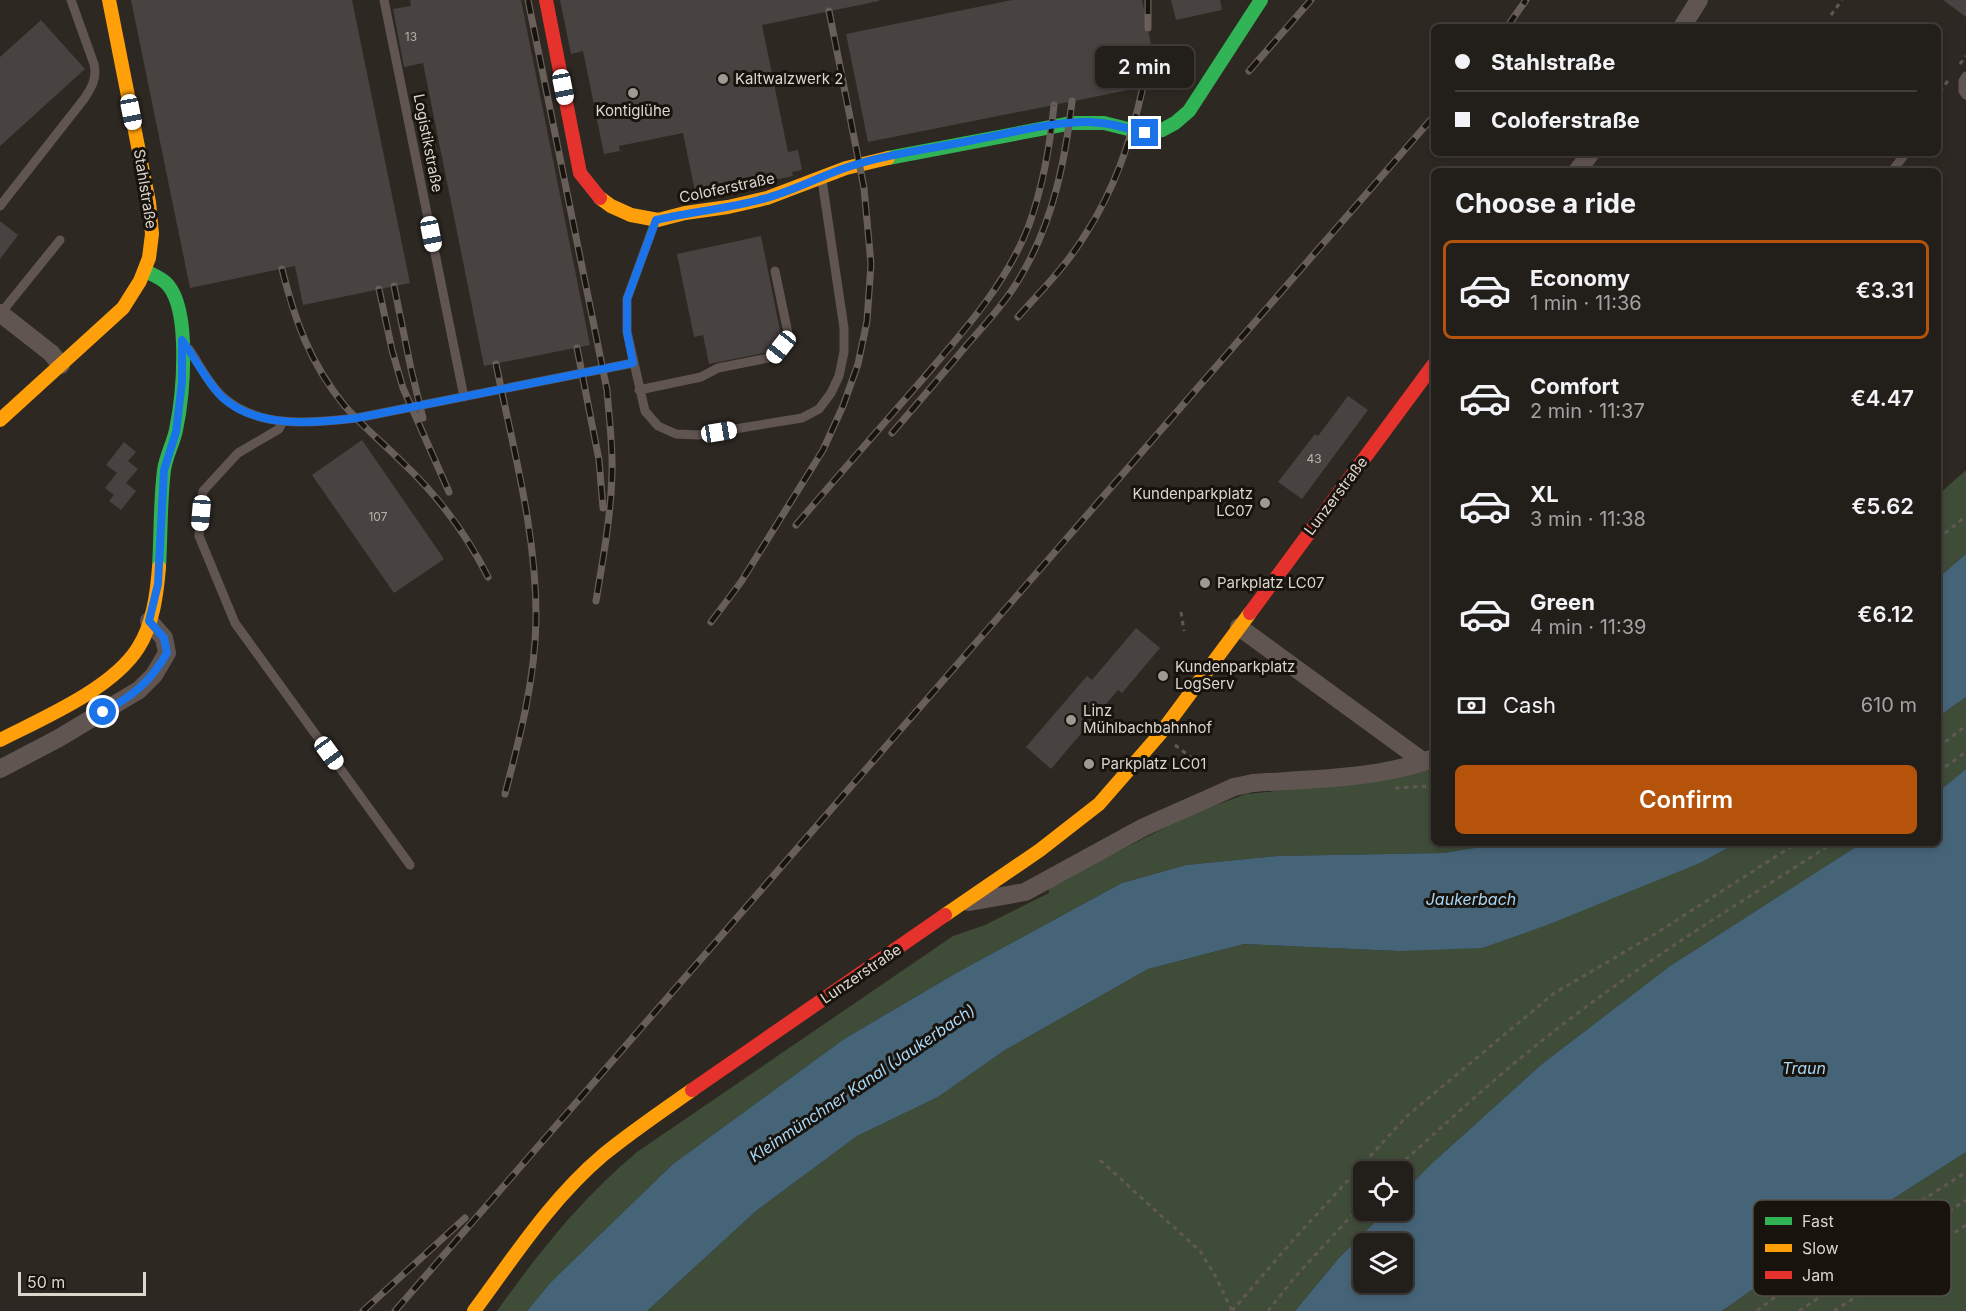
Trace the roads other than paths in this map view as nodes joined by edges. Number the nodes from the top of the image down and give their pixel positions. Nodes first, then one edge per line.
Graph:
1 (71, 0) edge
2 (109, 0) edge
3 (384, 0) edge
4 (546, 0) edge
5 (1261, 0) edge
6 (1689, 0) edge
7 (1699, 0) edge
8 (1684, 24) edge
9 (1966, 76) edge
10 (1966, 95) edge
11 (1589, 156) edge
12 (1579, 168) edge
13 (822, 177) junction
14 (0, 206) edge
15 (656, 220) junction
16 (60, 240) dead end
17 (145, 271) junction
18 (775, 271) dead end
19 (1, 313) edge
20 (182, 340) junction
21 (633, 363) junction
22 (61, 365) junction
23 (1431, 368) edge
24 (639, 390) junction
25 (464, 397) junction
26 (0, 420) edge
27 (283, 421) junction
28 (149, 621) junction
29 (1239, 627) junction
30 (0, 740) edge
31 (1429, 760) edge
32 (0, 769) edge
33 (410, 865) dead end
34 (964, 903) junction
35 (474, 1311) edge

1 - 14 lane
2 - 17 street, Stahlstraße
3 - 25 lane, Logistikstraße
4 - 15 street
5 - 13 street, Coloferstraße
6 - 8 lane
7 - 8 street
9 - 10 lane
11 - 12 street
13 - 15 street, Coloferstraße
13 - 24 lane
15 - 21 lane
16 - 19 lane
17 - 20 street
17 - 22 street, Stahlstraße
18 - 24 lane
19 - 22 street
20 - 27 lane
20 - 28 street
21 - 24 lane
21 - 25 lane
22 - 26 street, Stahlstraße
23 - 29 street, Lunzerstraße
25 - 27 lane
27 - 33 lane
28 - 30 street
28 - 32 street
29 - 31 street
29 - 34 street, Lunzerstraße
31 - 34 street
34 - 35 street, Lunzerstraße

